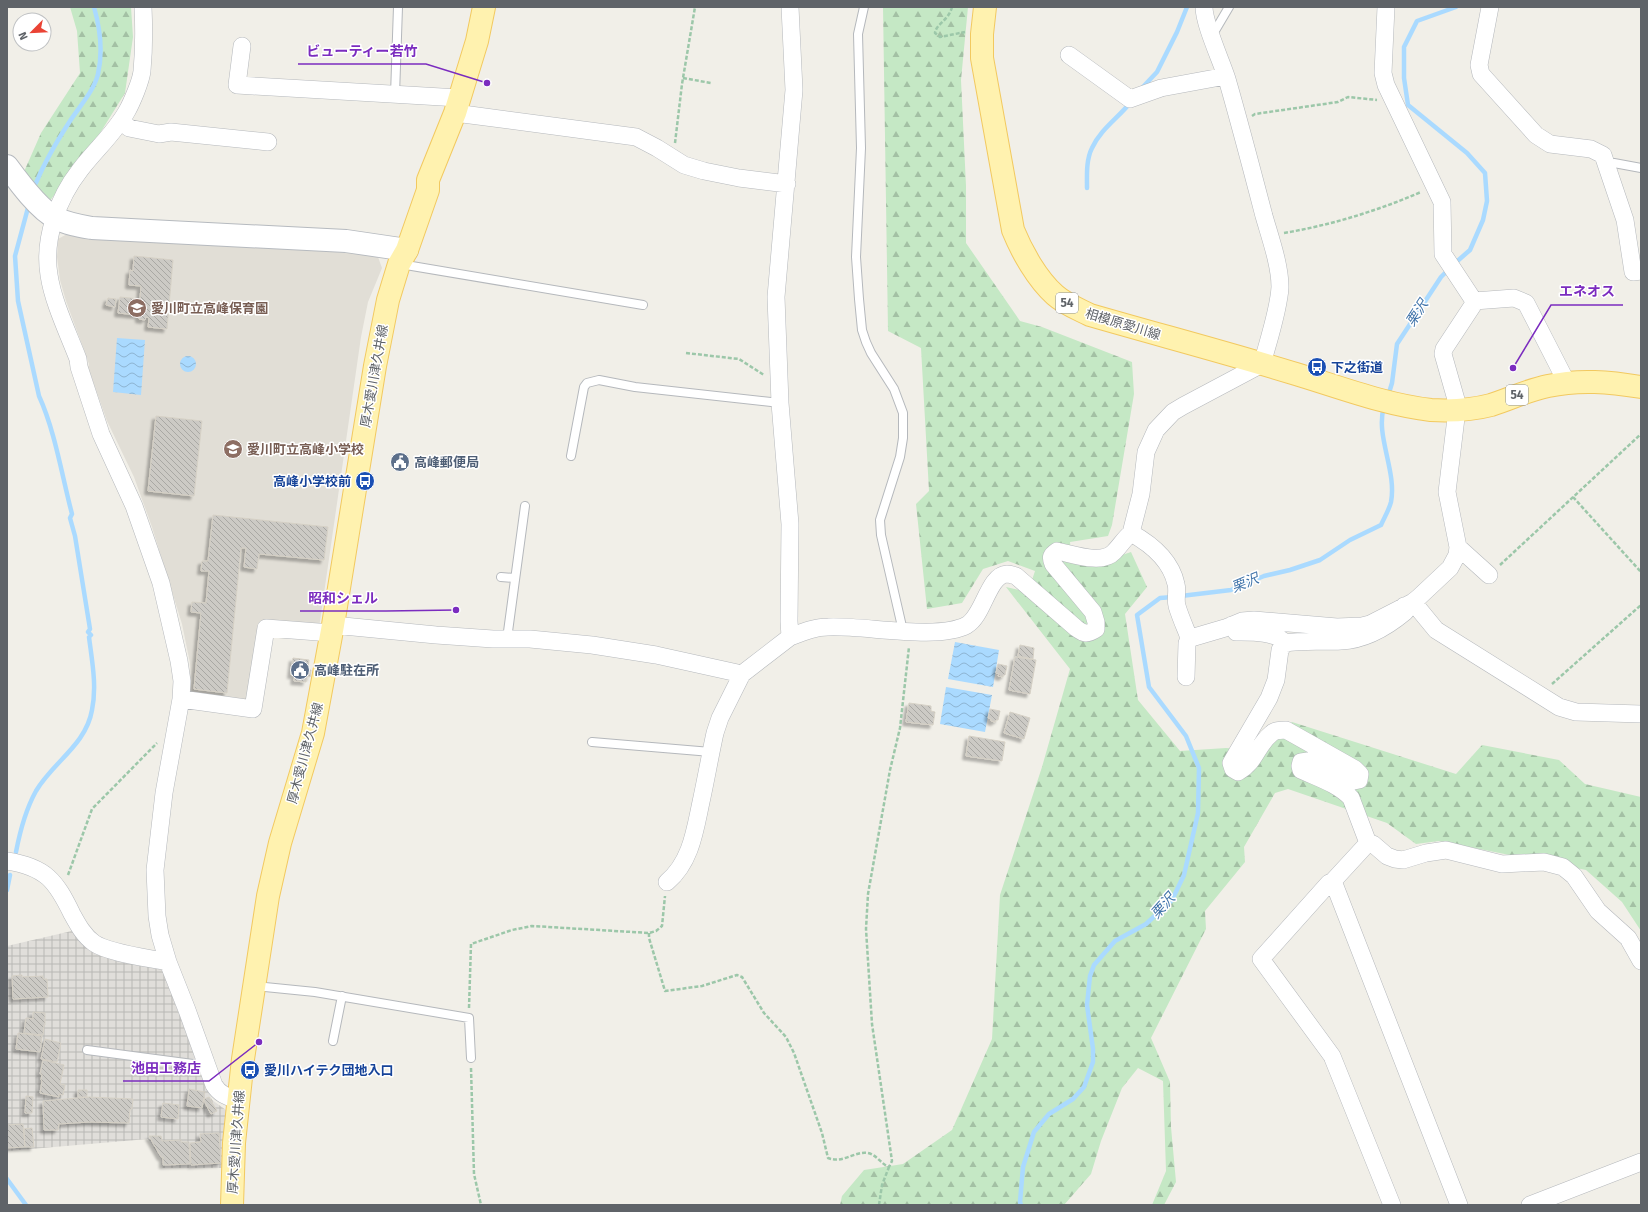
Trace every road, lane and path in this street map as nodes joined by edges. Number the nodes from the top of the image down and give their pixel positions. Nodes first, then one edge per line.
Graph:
1 (143, 7) edge
2 (398, 7) edge
3 (484, 7) edge
4 (696, 7) edge
5 (790, 7) edge
6 (864, 7) edge
7 (952, 7) edge
8 (985, 7) edge
9 (1204, 7) edge
10 (1230, 7) edge
11 (1386, 7) edge
12 (1490, 7) edge
13 (982, 30) junction
14 (1210, 32) junction
15 (242, 46) dead end
16 (1069, 55) dead end
17 (1226, 76) junction
18 (683, 78) junction
19 (712, 82) dead end
20 (395, 95) junction
21 (1393, 98) junction
22 (457, 106) junction
23 (121, 120) junction
24 (1240, 124) junction
25 (268, 142) dead end
26 (674, 158) junction
27 (1607, 165) junction
28 (1641, 168) edge
29 (10, 178) edge
30 (787, 184) junction
31 (1434, 186) junction
32 (54, 218) junction
33 (1270, 236) junction
34 (403, 256) junction
35 (1641, 270) edge
36 (1474, 301) junction
37 (643, 304) dead end
38 (686, 353) dead end
39 (1262, 364) junction
40 (778, 380) junction
41 (1567, 383) junction
42 (1641, 387) edge
43 (780, 403) junction
44 (1459, 410) junction
45 (1641, 434) edge
46 (571, 456) dead end
47 (1573, 497) junction
48 (525, 506) dead end
49 (1131, 533) junction
50 (1458, 547) junction
51 (1641, 572) edge
52 (1489, 575) joint
53 (501, 577) dead end
54 (515, 578) junction
55 (1408, 604) junction
56 (1641, 605) edge
57 (1232, 625) junction
58 (332, 629) junction
59 (905, 631) junction
60 (790, 637) junction
61 (1191, 638) junction
62 (507, 639) junction
63 (1285, 643) junction
64 (742, 674) junction
65 (1186, 677) dead end
66 (1539, 695) junction
67 (181, 699) junction
68 (1641, 714) edge
69 (176, 727) junction
70 (592, 742) dead end
71 (711, 752) junction
72 (1368, 843) junction
73 (7, 861) edge
74 (1333, 881) junction
75 (667, 882) joint
76 (61, 892) junction
77 (649, 933) junction
78 (1641, 961) edge
79 (168, 962) junction
80 (254, 986) junction
81 (342, 996) junction
82 (469, 1018) junction
83 (333, 1041) dead end
84 (87, 1050) dead end
85 (471, 1058) joint
86 (208, 1066) junction
87 (239, 1101) junction
88 (1641, 1162) edge
89 (889, 1167) junction
90 (232, 1205) edge
91 (481, 1205) edge
92 (879, 1205) edge
93 (1392, 1205) edge
94 (1459, 1205) edge
95 (1530, 1205) edge

1 - 23 street
2 - 20 lane
3 - 22 main road, 厚木愛川津久井線
4 - 18 path
5 - 30 street
6 - 59 lane
7 - 13 path
8 - 13 main road, 相模原愛川線 / 54
9 - 14 street
10 - 14 lane
11 - 21 street
12 - 27 street
13 - 39 main road, 相模原愛川線 / 54
14 - 17 street
15 - 20 street
16 - 17 street
17 - 24 street
18 - 19 path
18 - 26 path
20 - 22 street
21 - 24 path
21 - 31 street
22 - 26 street
22 - 34 main road, 厚木愛川津久井線
23 - 25 street
23 - 32 street
24 - 33 street
26 - 30 street
27 - 28 lane
27 - 35 street
29 - 32 street
30 - 40 street
31 - 33 path
31 - 36 street
32 - 34 street
32 - 67 street
33 - 39 street
34 - 37 lane
34 - 58 main road, 厚木愛川津久井線
36 - 41 street
36 - 44 street
38 - 40 path
39 - 44 main road, 相模原愛川線 / 54
39 - 49 street
40 - 43 street
41 - 42 main road, 54
41 - 44 main road, 54
43 - 46 lane
43 - 60 street
44 - 50 street
45 - 47 path
47 - 51 path
47 - 52 path
48 - 54 lane
49 - 59 street
49 - 61 street
50 - 52 street
50 - 55 street
53 - 54 lane
54 - 62 lane
55 - 57 street
55 - 63 street
55 - 66 street
56 - 66 path
57 - 61 street
57 - 63 street
58 - 62 street
58 - 67 street
58 - 80 main road, 厚木愛川津久井線
59 - 60 street
59 - 89 path
60 - 64 street
61 - 65 street
62 - 64 street
63 - 72 street
64 - 71 street
66 - 68 street
67 - 69 street
69 - 76 path
69 - 79 street
70 - 71 lane
71 - 75 street
72 - 74 street
72 - 78 street
73 - 76 street
74 - 93 street
74 - 94 street
75 - 77 path
76 - 79 street
77 - 82 path
77 - 89 path
79 - 86 street
80 - 81 lane
80 - 87 main road, 厚木愛川津久井線
81 - 82 lane
81 - 83 lane
82 - 85 lane
84 - 86 lane
85 - 91 path
86 - 87 street
87 - 90 main road, 厚木愛川津久井線
88 - 95 street
89 - 92 path

